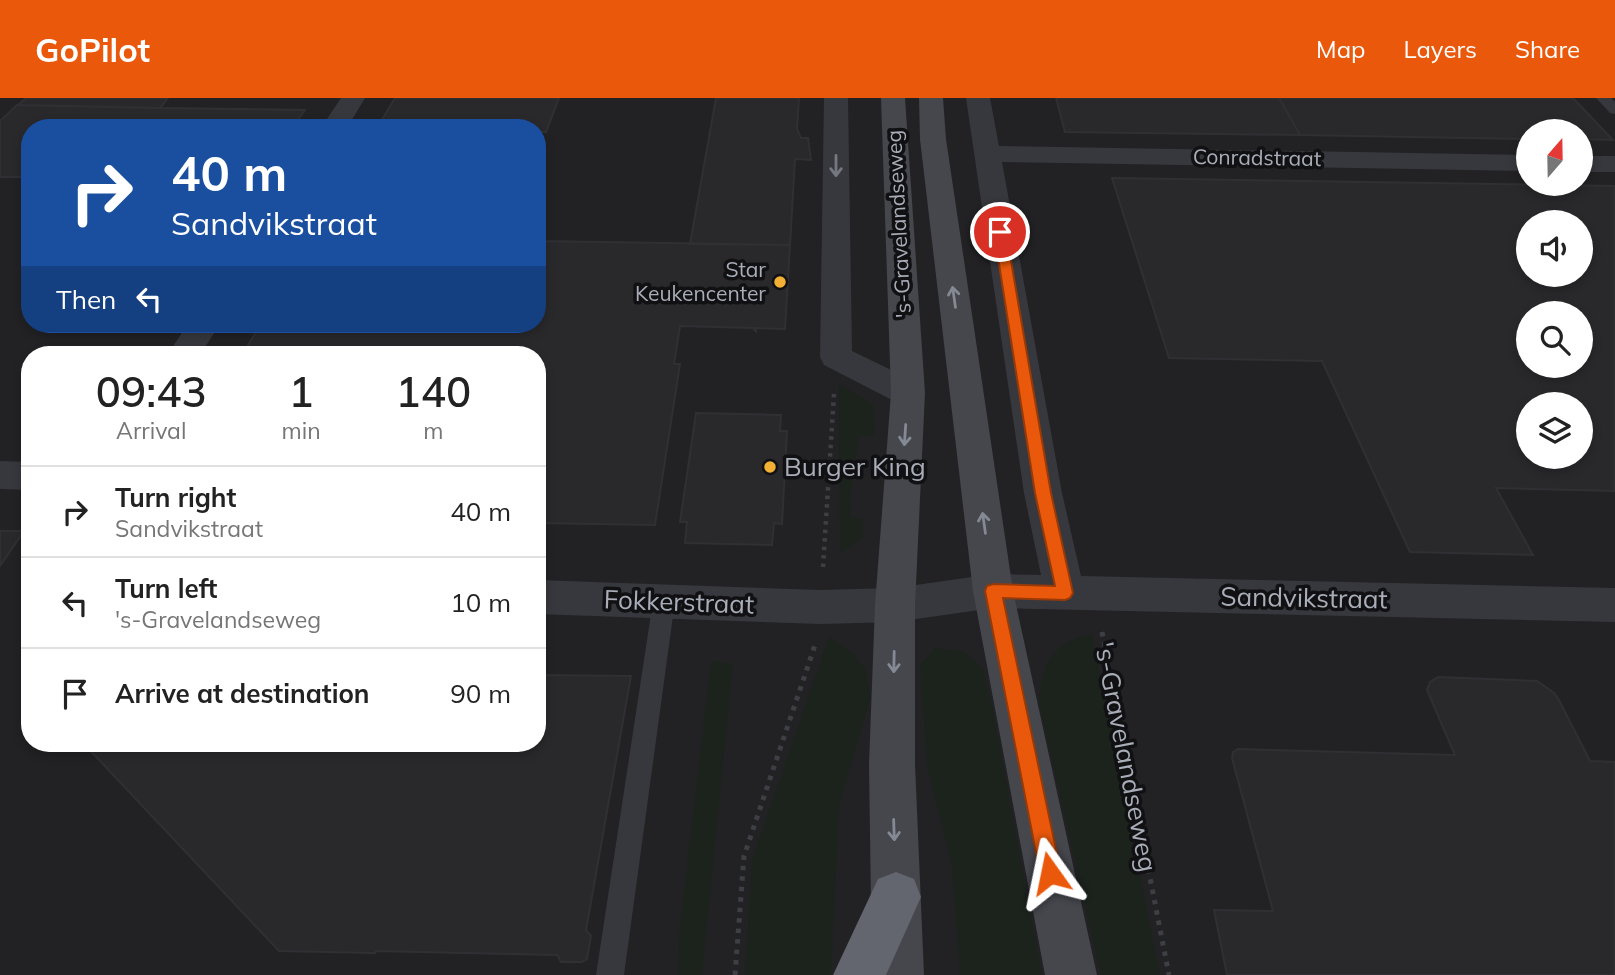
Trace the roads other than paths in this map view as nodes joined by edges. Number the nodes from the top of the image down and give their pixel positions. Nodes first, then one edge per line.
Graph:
1 (353, 98) edge
2 (836, 98) edge
3 (893, 98) edge
4 (931, 98) edge
5 (978, 98) edge
6 (1603, 98) edge
7 (1615, 110) edge
8 (340, 119) edge
9 (987, 154) junction
10 (1516, 163) edge
11 (1593, 164) edge
12 (1615, 164) edge
13 (908, 393) junction
14 (0, 475) edge
15 (21, 476) edge
16 (993, 591) junction
17 (1065, 593) junction
18 (546, 597) edge
19 (664, 601) junction
20 (895, 605) junction
21 (1615, 605) edge
22 (896, 897) junction
23 (610, 975) edge
24 (859, 975) edge
25 (898, 975) edge
26 (1071, 975) edge

1 - 8 street
2 -> 13 street
3 - 13 main road, 's-Gravelandseweg
16 -> 4 main road, 's-Gravelandseweg
5 - 9 street
6 - 7 lane
9 - 10 street, Conradstraat
9 - 17 street
11 - 12 street
13 -> 20 main road, 's-Gravelandseweg
14 - 15 street
16 - 17 street, Sandvikstraat
16 - 20 street
16 - 26 main road, 's-Gravelandseweg
17 - 21 street, Sandvikstraat
18 - 19 street, Fokkerstraat
19 - 20 street, Fokkerstraat
19 - 23 lane
20 -> 22 main road, 's-Gravelandseweg
22 - 24 highway
22 - 25 main road, 's-Gravelandseweg

